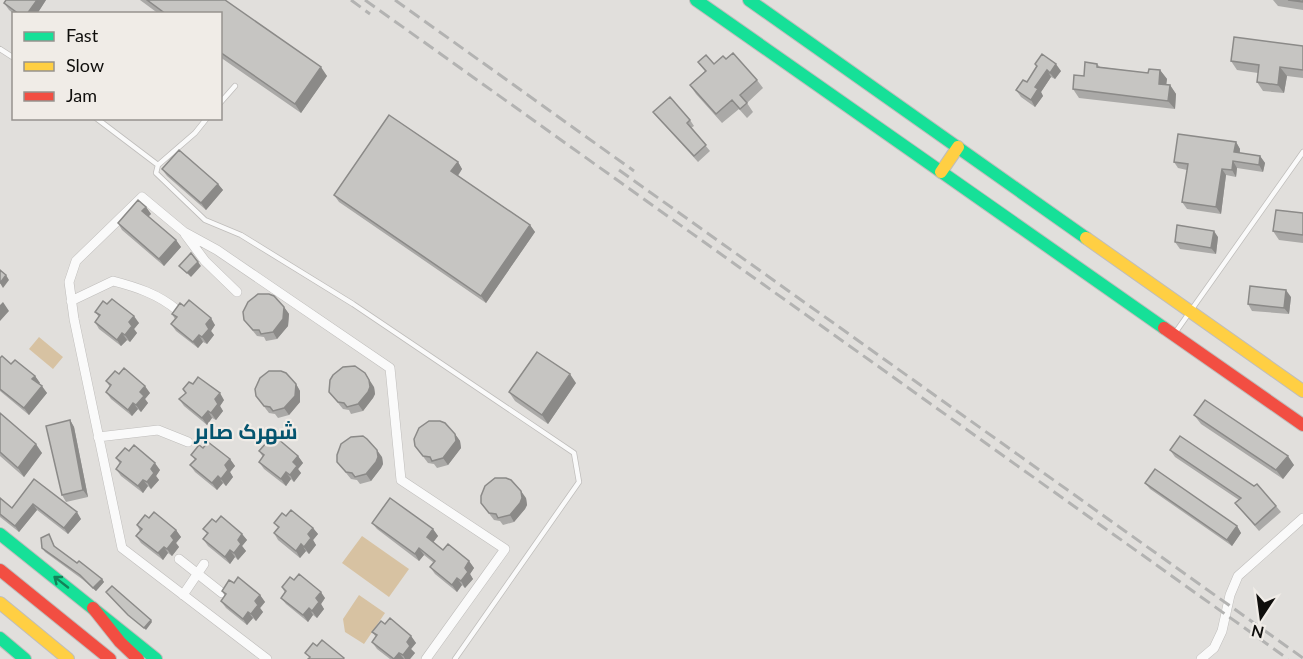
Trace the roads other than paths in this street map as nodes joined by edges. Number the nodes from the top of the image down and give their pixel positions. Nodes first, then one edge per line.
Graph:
1 (696, 0) edge
2 (749, 0) edge
3 (235, 87) dead end
4 (222, 101) edge
5 (99, 120) edge
6 (206, 120) edge
7 (958, 147) junction
8 (1303, 152) edge
9 (158, 165) junction
10 (941, 172) junction
11 (184, 232) junction
12 (237, 292) dead end
13 (71, 301) junction
14 (177, 310) edge
15 (1191, 312) junction
16 (1174, 335) junction
17 (1303, 391) edge
18 (1303, 425) edge
19 (98, 436) junction
20 (188, 442) dead end
21 (1303, 518) edge
22 (0, 534) edge
23 (179, 559) dead end
24 (204, 564) dead end
25 (0, 570) edge
26 (197, 574) junction
27 (222, 592) edge
28 (183, 595) junction
29 (0, 603) edge
30 (93, 608) junction
31 (0, 638) edge
32 (25, 659) edge
33 (68, 659) edge
34 (110, 659) edge
35 (138, 659) edge
36 (156, 659) edge
37 (267, 659) edge
38 (426, 659) edge
39 (455, 659) edge
40 (1201, 659) edge

1 - 10 main road
2 - 7 main road
3 - 4 lane
5 - 9 lane
6 - 9 lane
7 - 10 main road
7 - 15 main road
8 - 15 lane
9 - 39 lane
10 - 16 main road
11 - 12 street
11 - 13 street
11 - 38 street
13 - 14 street
13 - 19 street
15 - 16 lane
15 - 17 main road
16 - 18 main road
19 - 20 street
19 - 28 street
21 - 40 street
30 -> 22 main road
23 - 26 street
24 - 26 street
25 - 34 main road
26 - 27 street
26 - 28 street
28 - 37 street
29 - 33 main road
30 - 35 main road
30 - 36 main road
31 - 32 main road

